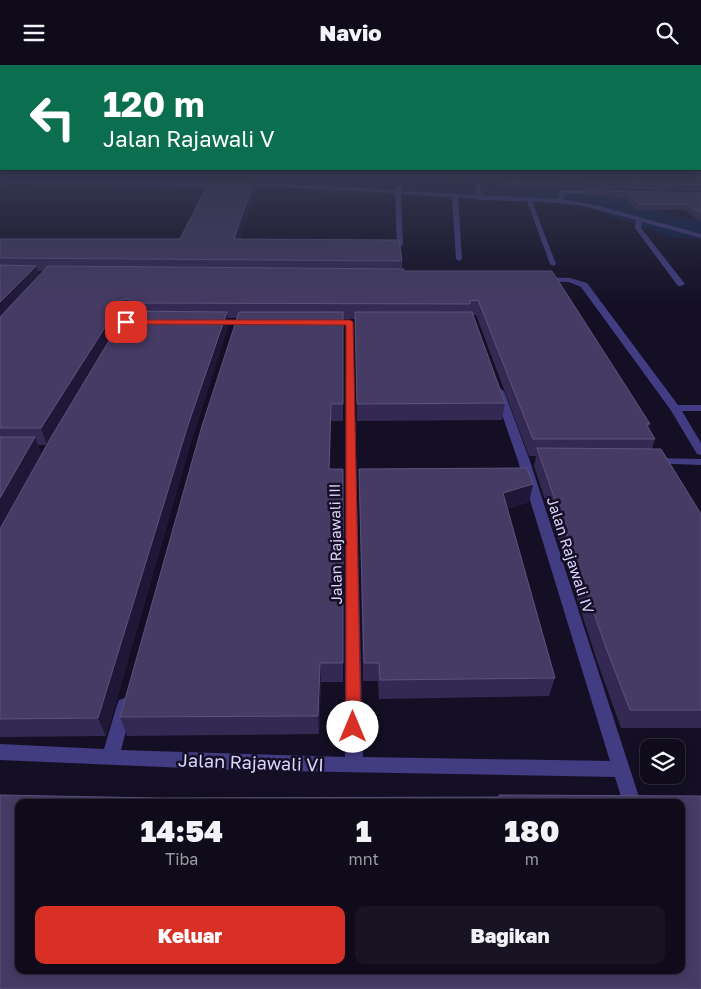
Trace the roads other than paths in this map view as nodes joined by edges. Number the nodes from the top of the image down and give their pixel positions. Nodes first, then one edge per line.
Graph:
1 (400, 219) edge
2 (457, 219) edge
3 (536, 219) edge
4 (639, 220) joint
5 (701, 236) edge
6 (400, 245) edge
7 (460, 259) dead end
8 (553, 264) dead end
9 (535, 279) edge
10 (681, 284) dead end
11 (206, 322) edge
12 (265, 322) edge
13 (350, 322) edge
14 (494, 378) edge
15 (675, 408) junction
16 (701, 408) edge
17 (701, 452) edge
18 (642, 461) edge
19 (701, 462) edge
20 (129, 691) edge
21 (0, 752) edge
22 (110, 758) junction
23 (354, 765) junction
24 (622, 769) junction
25 (631, 799) edge

1 - 6 street
2 - 7 street
3 - 8 street
4 - 5 street
4 - 10 street
9 - 15 street
11 - 12 street
13 - 23 street, Jalan Rajawali III
14 - 24 street, Jalan Rajawali IV
15 - 16 street
15 - 17 street
18 - 19 street
20 - 22 street
21 - 22 street, Jalan Rajawali VI
22 - 23 street, Jalan Rajawali VI
23 - 24 street, Jalan Rajawali VI
24 - 25 street, Jalan Rajawali IV

